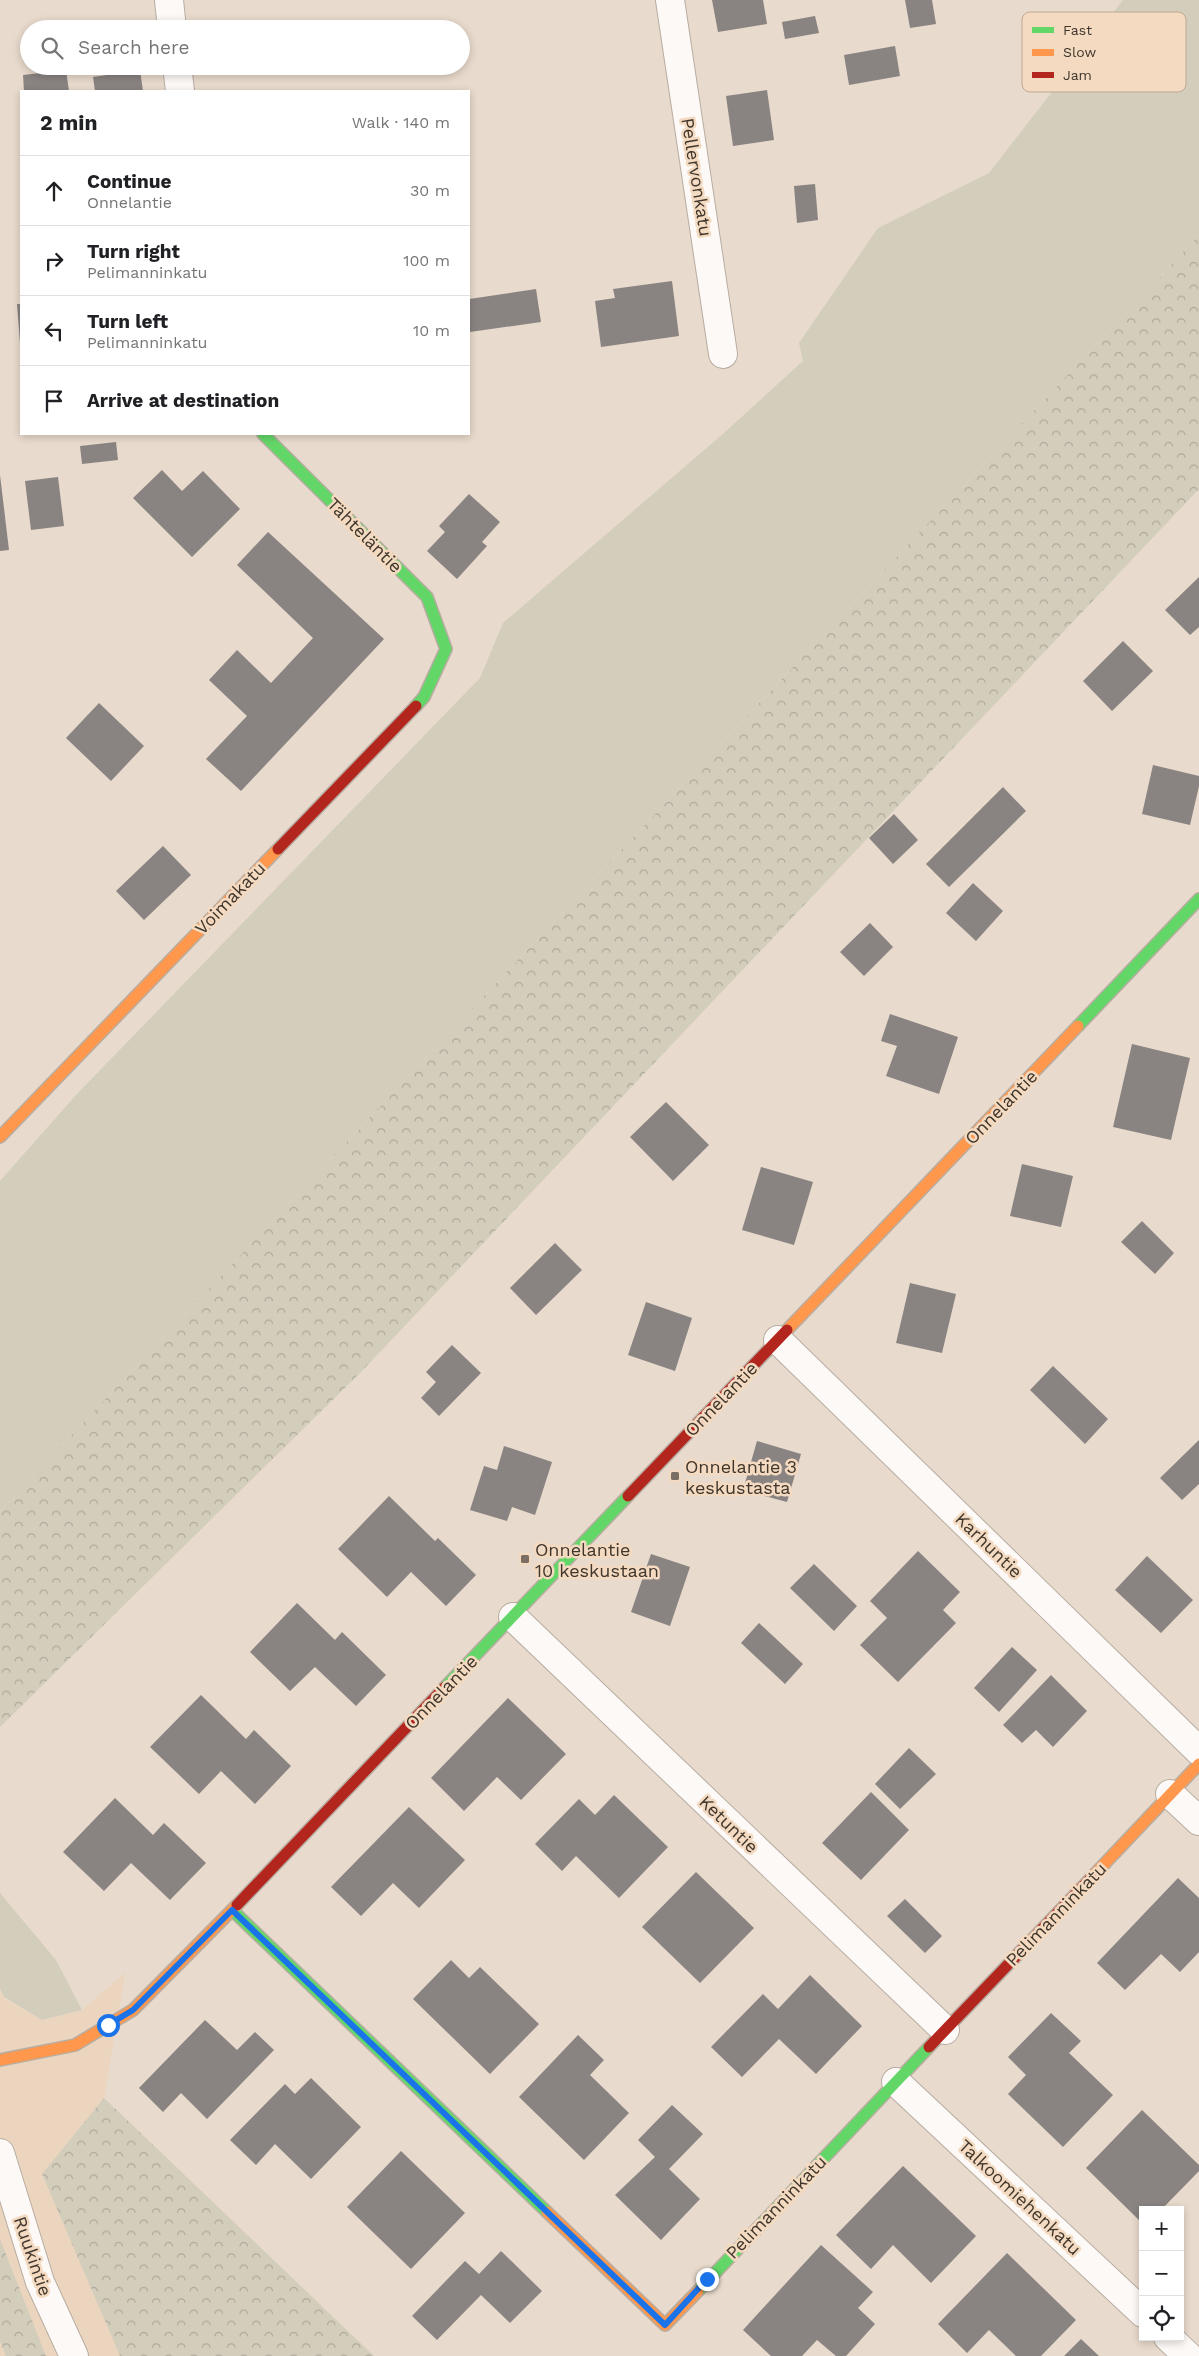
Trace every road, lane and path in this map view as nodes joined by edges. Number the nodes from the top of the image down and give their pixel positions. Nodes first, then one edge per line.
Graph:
1 (168, 0) edge
2 (670, 0) edge
3 (171, 20) edge
4 (178, 75) edge
5 (180, 90) edge
6 (724, 354) dead end
7 (264, 435) edge
8 (446, 649) joint
9 (1199, 899) edge
10 (0, 1137) edge
11 (778, 1340) junction
12 (513, 1617) junction
13 (1199, 1751) edge
14 (1199, 1764) edge
15 (1170, 1794) junction
16 (1199, 1821) edge
17 (232, 1910) junction
18 (945, 2030) junction
19 (0, 2060) edge
20 (896, 2082) junction
21 (0, 2153) edge
22 (1139, 2309) edge
23 (1172, 2341) edge
24 (74, 2356) edge
25 (1188, 2356) edge

1 - 3 street
2 - 6 street, Pellervonkatu
4 - 5 street
7 - 8 street, Tähteläntie
8 - 10 street, Voimakatu
9 - 11 street, Onnelantie
11 - 12 street, Onnelantie
11 - 13 street, Karhuntie
12 - 17 street, Onnelantie
12 - 18 street, Ketuntie
14 - 15 street, Pelimanninkatu
15 - 16 street
15 - 18 street, Pelimanninkatu
17 - 19 street, Onnelantie
17 - 20 street, Pelimanninkatu
18 - 20 street, Pelimanninkatu
20 - 22 street, Talkoomiehenkatu
21 - 24 street, Ruukintie
23 - 25 street

